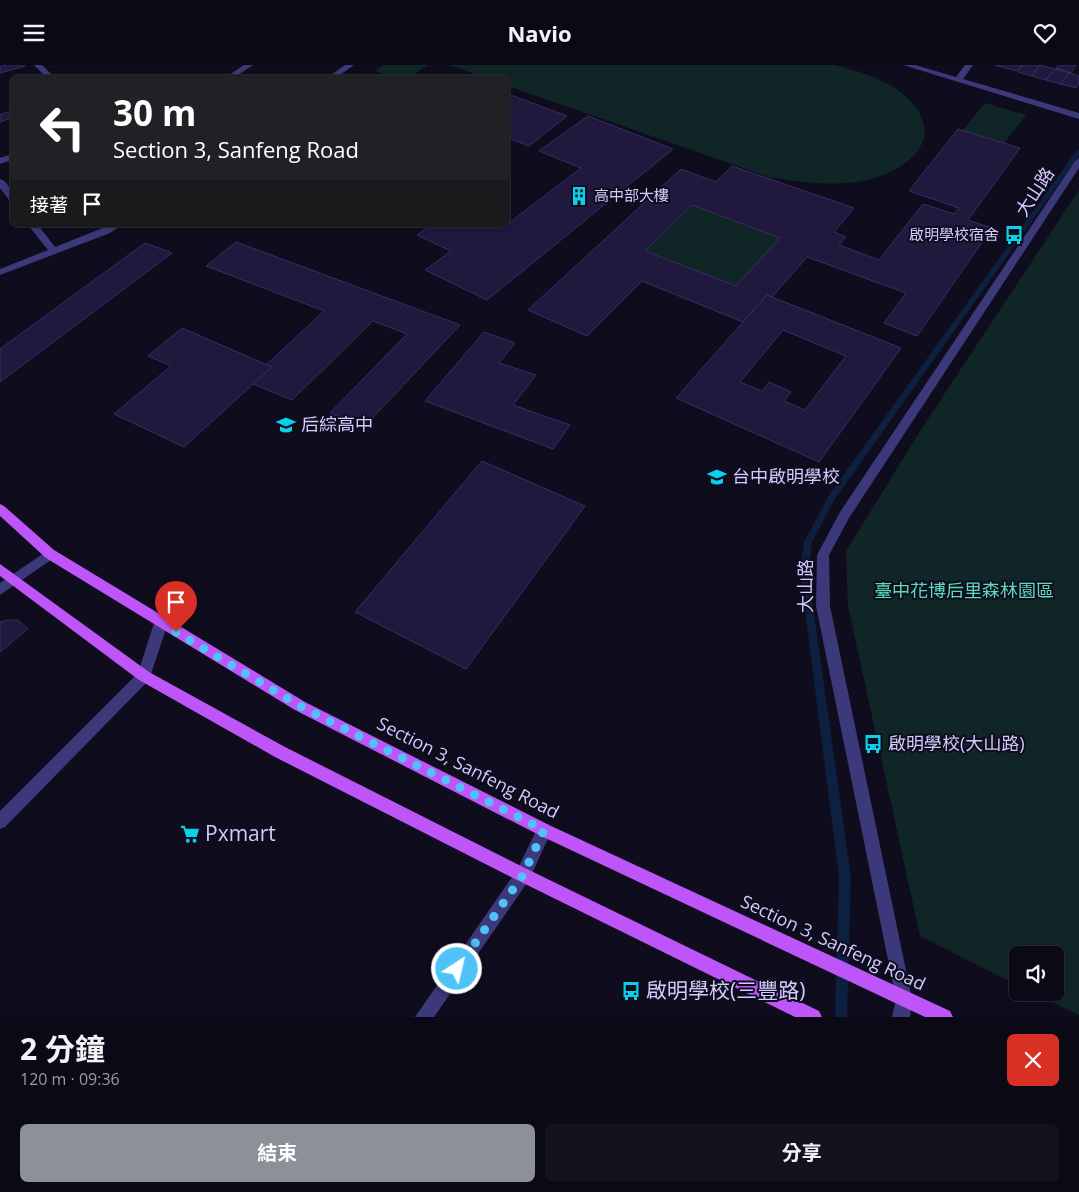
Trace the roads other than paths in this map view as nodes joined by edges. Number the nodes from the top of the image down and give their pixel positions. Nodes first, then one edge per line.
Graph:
1 (38, 65) edge
2 (249, 65) edge
3 (350, 65) edge
4 (907, 65) edge
5 (969, 65) edge
6 (48, 75) edge
7 (233, 75) edge
8 (335, 75) edge
9 (958, 80) junction
10 (1079, 116) edge
11 (1079, 161) edge
12 (0, 182) edge
13 (10, 195) edge
14 (35, 227) edge
15 (113, 227) edge
16 (54, 252) junction
17 (0, 272) edge
18 (0, 509) edge
19 (50, 555) junction
20 (0, 569) edge
21 (14, 581) junction
22 (0, 590) edge
23 (161, 623) junction
24 (144, 676) junction
25 (0, 823) edge
26 (544, 830) junction
27 (523, 875) junction
28 (904, 999) junction
29 (424, 1017) edge
30 (813, 1017) edge
31 (901, 1017) edge
32 (944, 1017) edge

1 - 6 street
2 - 7 street
3 - 8 street
4 - 9 street
5 - 9 street
9 - 10 street
11 - 28 street, 大山路
12 - 13 street
14 - 16 street
15 - 16 street
16 - 17 street
18 - 19 main road, Section 3, Sanfeng Road
19 - 21 street
19 - 23 main road, Section 3, Sanfeng Road
20 - 21 main road
21 - 22 street
21 - 24 main road
23 - 24 street
23 - 26 main road, Section 3, Sanfeng Road
24 - 25 street
24 - 27 main road
26 - 27 street
26 - 28 main road, Section 3, Sanfeng Road
27 - 29 street
27 - 30 main road
28 - 31 street, 大山路
28 - 32 main road, Section 3, Sanfeng Road

